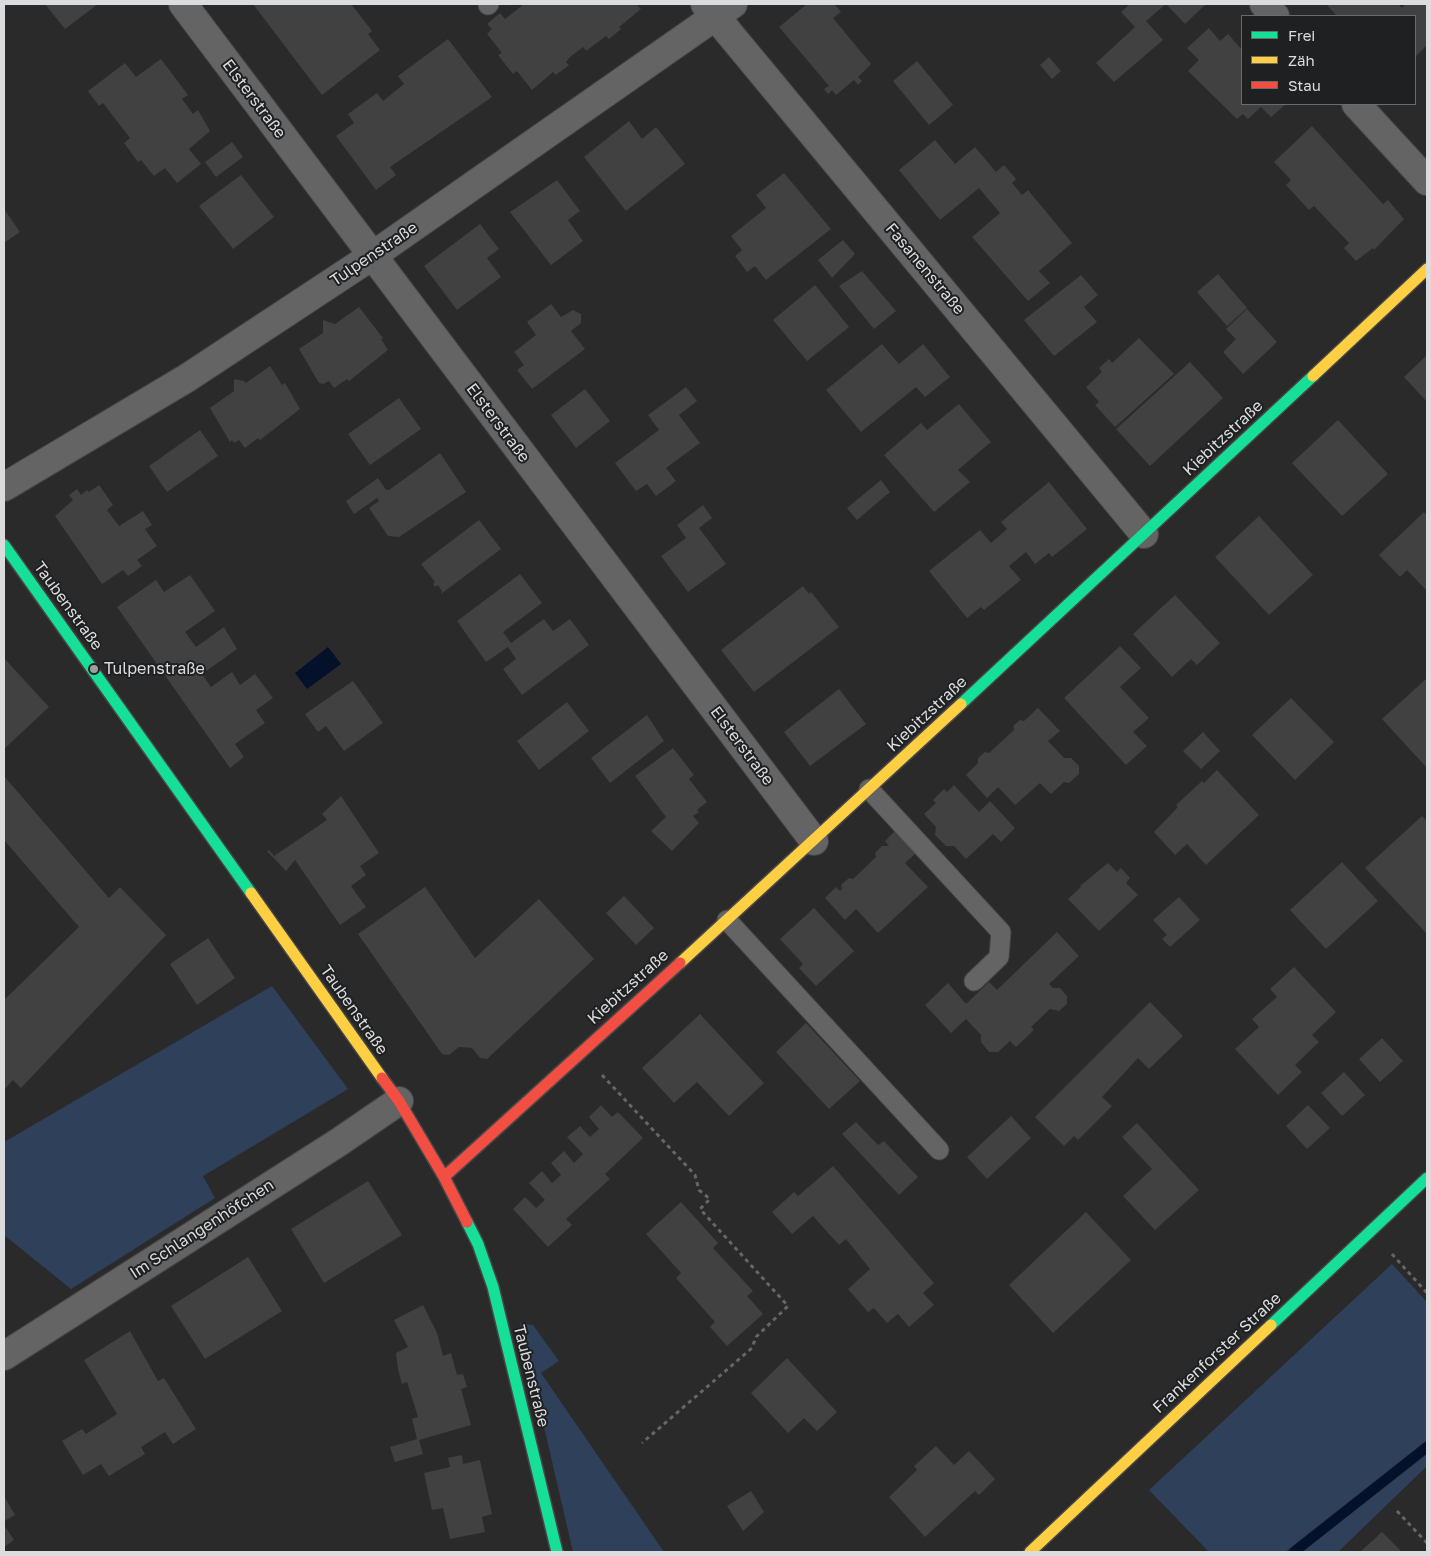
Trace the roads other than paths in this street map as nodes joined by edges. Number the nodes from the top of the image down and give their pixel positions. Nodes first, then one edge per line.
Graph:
1 (183, 4) edge
2 (1264, 4) edge
3 (719, 8) edge
4 (1274, 15) edge
5 (1357, 105) edge
6 (1427, 181) edge
7 (372, 256) junction
8 (1427, 269) edge
9 (4, 487) edge
10 (1144, 534) junction
11 (4, 545) edge
12 (869, 790) junction
13 (814, 841) junction
14 (727, 920) junction
15 (974, 981) dead end
16 (399, 1101) junction
17 (939, 1150) dead end
18 (444, 1177) junction
19 (1427, 1178) edge
20 (4, 1356) edge
21 (557, 1552) edge
22 (1030, 1552) edge

1 - 7 street, Elsterstraße
2 - 4 street
3 - 7 street, Tulpenstraße
3 - 10 street, Fasanenstraße
5 - 6 street
7 - 9 street, Tulpenstraße
7 - 13 street, Elsterstraße
8 - 10 street, Kiebitzstraße
10 - 12 street, Kiebitzstraße
11 - 16 street, Taubenstraße
12 - 13 street, Kiebitzstraße
12 - 15 lane
13 - 14 street, Kiebitzstraße
14 - 17 lane
14 - 18 street, Kiebitzstraße
16 - 18 street, Taubenstraße
16 - 20 street, Im Schlangenhöfchen
18 - 21 street, Taubenstraße
19 - 22 street, Frankenforster Straße

